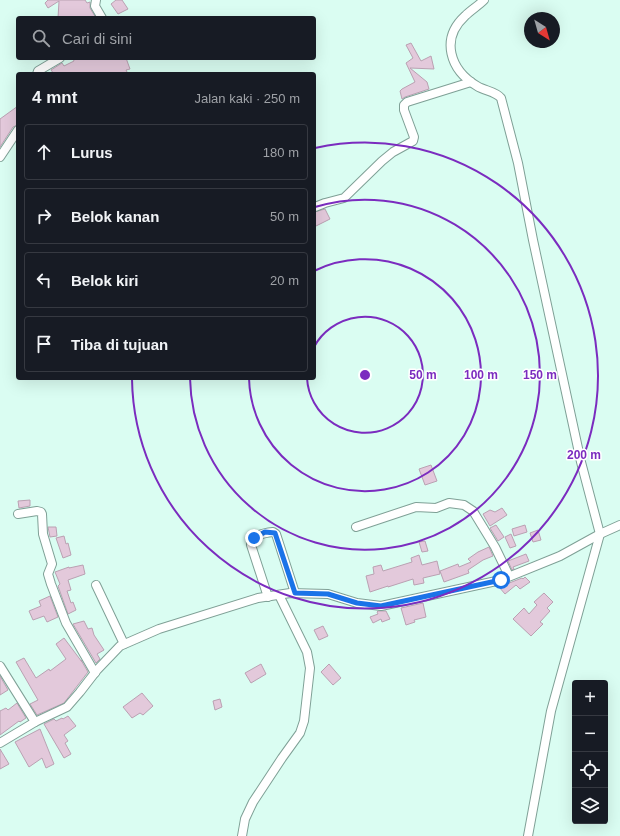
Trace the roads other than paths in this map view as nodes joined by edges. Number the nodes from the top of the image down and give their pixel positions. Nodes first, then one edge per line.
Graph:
1 (96, 0) edge
2 (484, 0) edge
3 (101, 16) edge
4 (57, 60) edge
5 (38, 72) edge
6 (471, 82) junction
7 (16, 133) edge
8 (0, 157) edge
9 (316, 207) edge
10 (18, 514) dead end
11 (620, 525) edge
12 (356, 527) dead end
13 (600, 534) junction
14 (509, 576) junction
15 (96, 585) dead end
16 (295, 593) junction
17 (279, 595) junction
18 (268, 597) junction
19 (124, 644) junction
20 (0, 666) edge
21 (95, 673) junction
22 (35, 722) junction
23 (0, 743) edge
24 (242, 836) edge
25 (528, 836) edge

1 - 3 street
2 - 6 street
4 - 5 street
6 - 9 street
6 - 13 street
7 - 8 street
10 - 21 street
11 - 13 street
12 - 14 street
13 - 14 street
13 - 25 street
14 - 16 street
15 - 19 street
16 - 17 street
16 - 18 street
17 - 18 street
17 - 24 street
18 - 19 street
19 - 21 street
20 - 22 street
21 - 22 street
22 - 23 street

